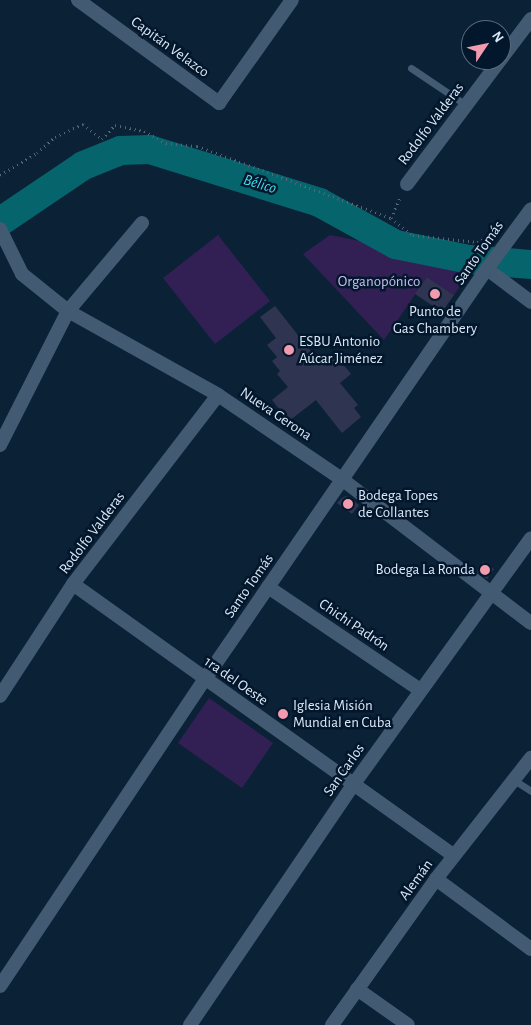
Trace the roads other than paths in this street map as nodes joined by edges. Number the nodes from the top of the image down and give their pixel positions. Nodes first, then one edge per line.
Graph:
1 (78, 0) edge
2 (292, 0) edge
3 (531, 19) edge
4 (511, 45) edge
5 (411, 68) dead end
6 (492, 70) edge
7 (466, 105) junction
8 (407, 184) road end
9 (531, 209) edge
10 (142, 223) dead end
11 (2, 234) edge
12 (487, 269) junction
13 (531, 302) edge
14 (68, 311) junction
15 (218, 395) junction
16 (0, 445) edge
17 (343, 480) junction
18 (531, 538) edge
19 (73, 584) junction
20 (268, 587) junction
21 (491, 593) junction
22 (531, 623) edge
23 (205, 679) junction
24 (420, 690) junction
25 (0, 696) edge
26 (531, 758) edge
27 (514, 780) junction
28 (353, 785) junction
29 (531, 791) edge
30 (454, 856) junction
31 (436, 879) junction
32 (531, 949) edge
33 (0, 986) edge
34 (357, 989) junction
35 (190, 1025) edge
36 (332, 1025) edge
37 (408, 1025) edge

1 - 2 street, Capitán Velazco
3 - 4 street, Rodolfo Valderas
5 - 7 lane
6 - 7 street, Rodolfo Valderas
7 - 8 street, Rodolfo Valderas
9 - 12 street, Santo Tomás
10 - 14 street
11 - 14 street, Nueva Gerona
12 - 13 street
12 - 17 street, Santo Tomás
14 - 15 street, Nueva Gerona
14 - 16 street
15 - 17 street, Nueva Gerona
15 - 19 street, Rodolfo Valderas
17 - 20 street, Santo Tomás
17 - 21 street, Nueva Gerona
18 - 21 street, San Carlos
19 - 23 street, 1ra del Oeste
19 - 25 street, Rodolfo Valderas
20 - 23 street, Santo Tomás
20 - 24 street, Chichi Padrón
21 - 22 street, Nueva Gerona
21 - 24 street, San Carlos
23 - 28 street, 1ra del Oeste
23 - 33 street, Santo Tomás
24 - 28 street, San Carlos
26 - 27 street, Alemán
27 - 29 lane
27 - 30 street, Alemán
28 - 30 street, 1ra del Oeste
28 - 35 street, San Carlos
30 - 31 street, Alemán
31 - 32 street
31 - 34 street, Alemán
34 - 36 street, Alemán
34 - 37 street

